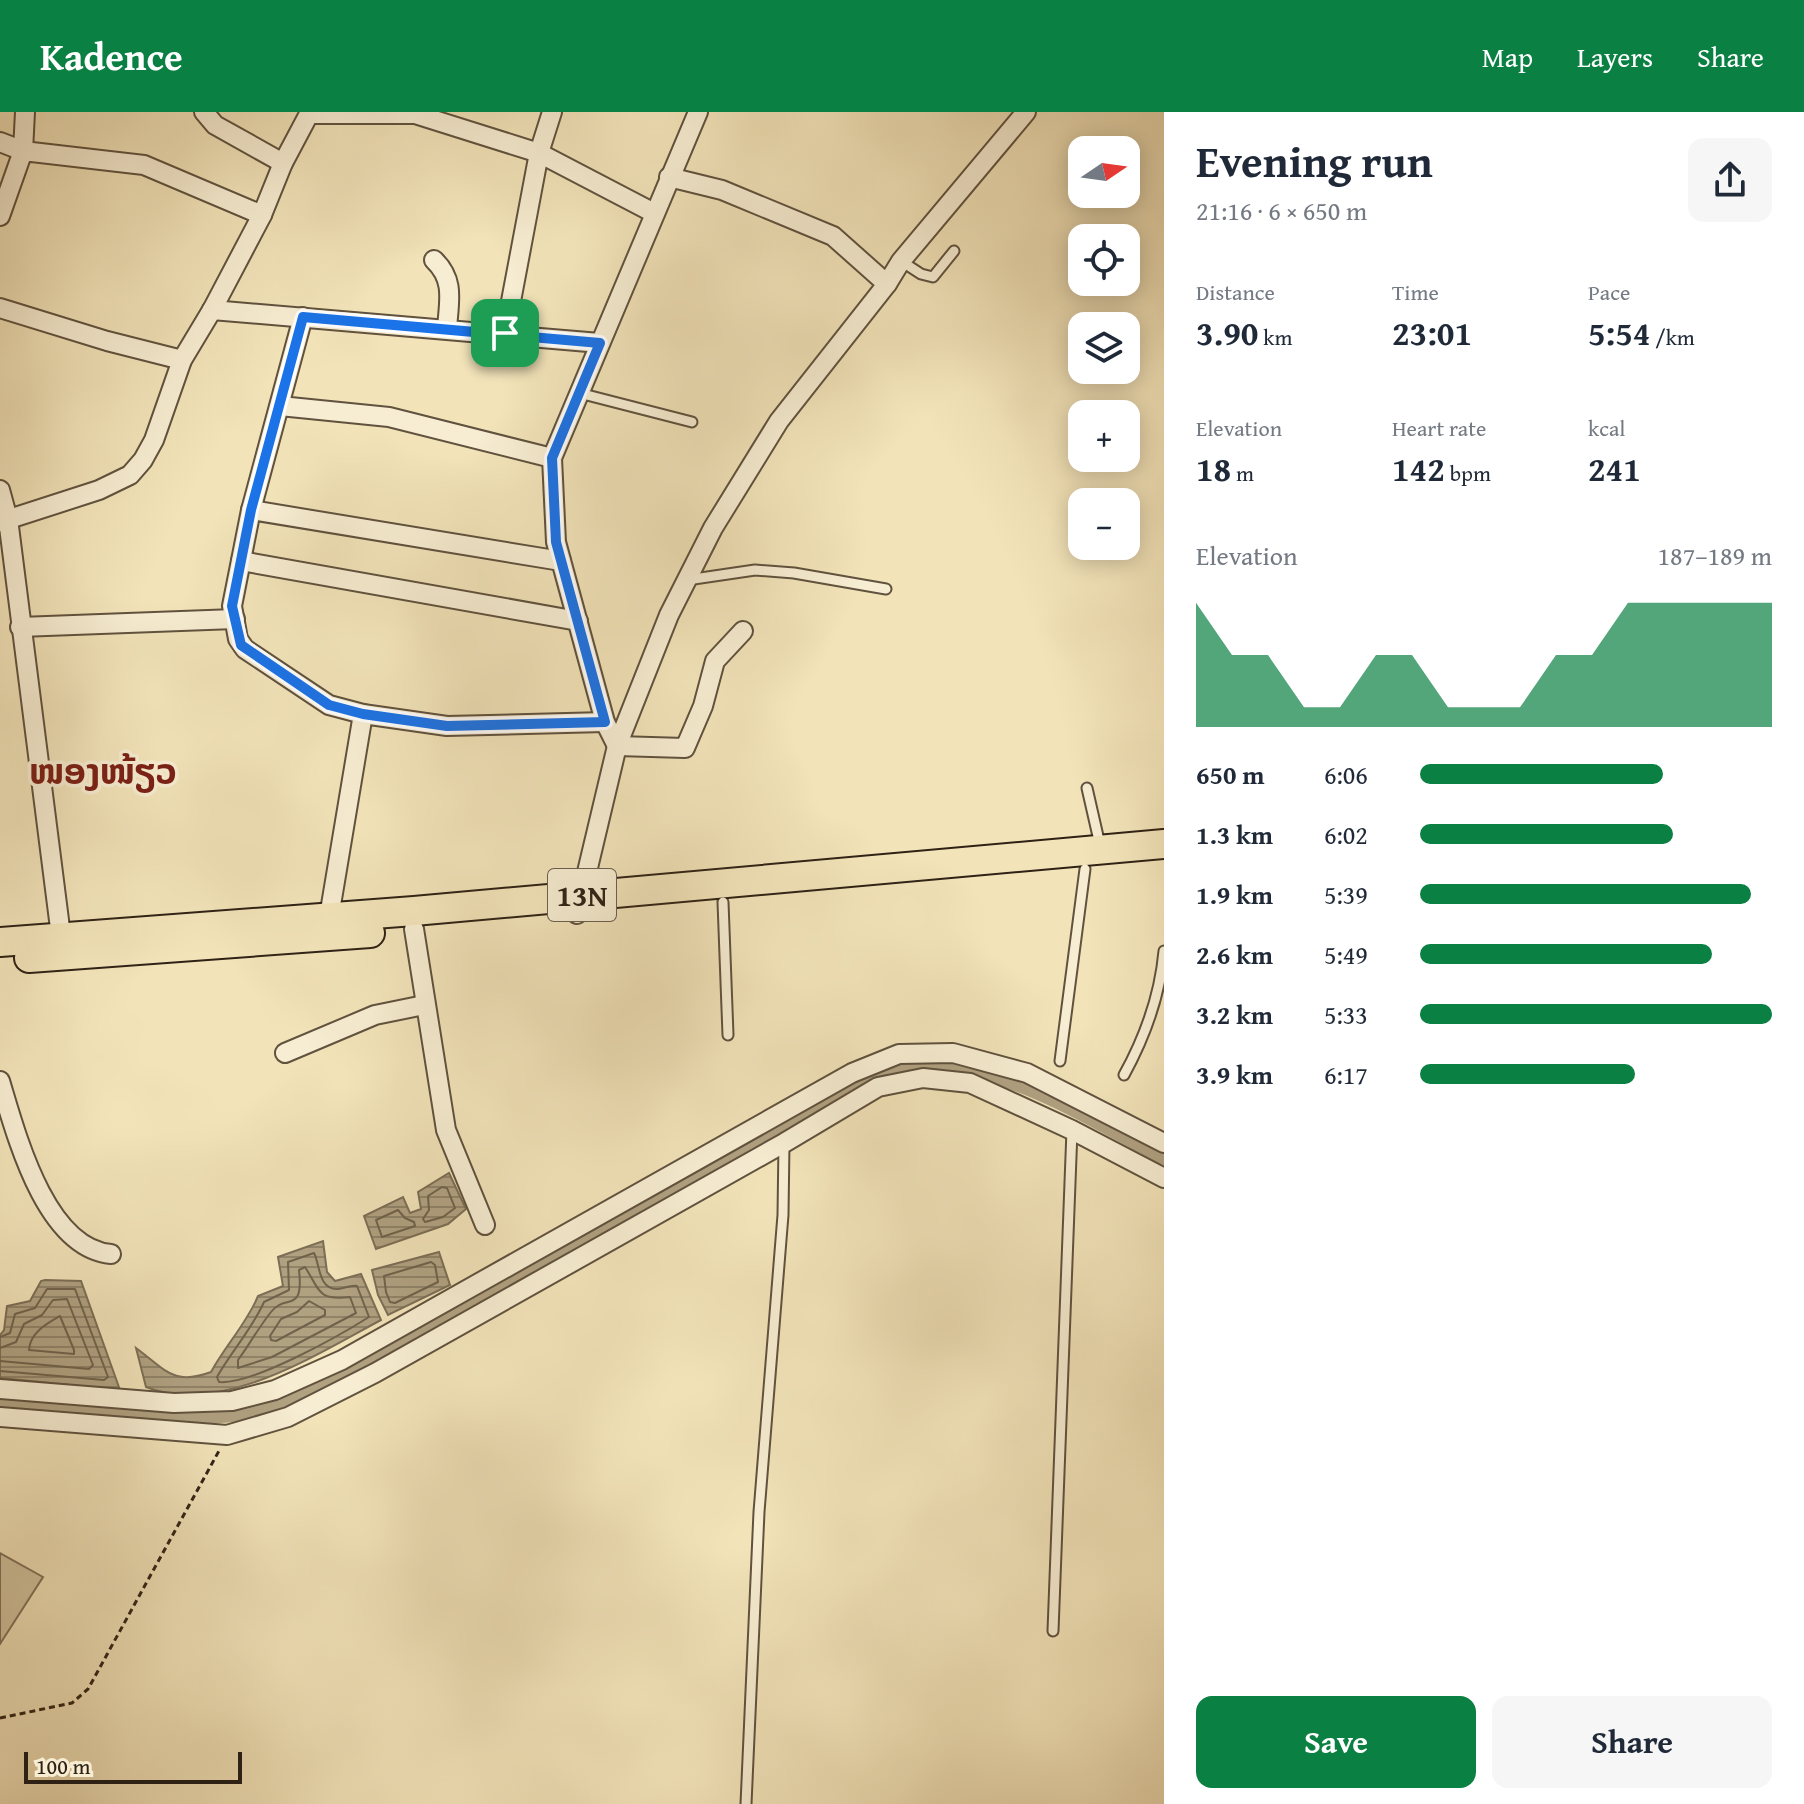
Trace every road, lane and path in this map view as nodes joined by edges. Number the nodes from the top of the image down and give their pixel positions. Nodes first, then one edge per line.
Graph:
1 (25, 112) edge
2 (204, 112) edge
3 (552, 112) edge
4 (698, 112) edge
5 (1026, 112) edge
6 (310, 113) edge
7 (0, 142) edge
8 (23, 151) junction
9 (539, 153) junction
10 (283, 163) junction
11 (669, 177) junction
12 (654, 213) junction
13 (262, 215) junction
14 (0, 216) edge
15 (954, 251) dead end
16 (434, 260) dead end
17 (901, 261) junction
18 (887, 284) junction
19 (0, 308) edge
20 (212, 310) junction
21 (303, 317) junction
22 (447, 328) junction
23 (505, 333) junction
24 (600, 343) junction
25 (182, 360) junction
26 (579, 393) junction
27 (280, 406) junction
28 (692, 422) dead end
29 (552, 458) junction
30 (0, 490) edge
31 (251, 510) junction
32 (4, 521) edge
33 (241, 561) junction
34 (561, 561) junction
35 (687, 580) junction
36 (886, 589) dead end
37 (235, 619) junction
38 (578, 621) junction
39 (20, 627) junction
40 (743, 631) dead end
41 (363, 714) junction
42 (605, 722) junction
43 (617, 746) junction
44 (1087, 788) dead end
45 (1164, 844) edge
46 (1093, 858) junction
47 (1164, 863) edge
48 (723, 902) junction
49 (580, 904) junction
50 (329, 917) junction
51 (414, 929) junction
52 (61, 936) junction
53 (0, 942) edge
54 (1164, 951) edge
55 (0, 960) edge
56 (424, 1005) junction
57 (728, 1035) dead end
58 (285, 1053) dead end
59 (1060, 1061) dead end
60 (1124, 1075) dead end
61 (0, 1081) edge
62 (1072, 1130) junction
63 (784, 1143) junction
64 (1164, 1143) edge
65 (1164, 1178) edge
66 (485, 1225) dead end
67 (111, 1254) dead end
68 (0, 1389) edge
69 (0, 1417) edge
70 (227, 1435) junction
71 (1053, 1631) dead end
72 (0, 1718) edge
73 (746, 1804) edge

1 - 8 street
2 - 10 street
3 - 9 street
4 - 11 street
5 - 17 street
6 - 9 street
6 - 10 street
7 - 8 street
8 - 13 street
8 - 14 street
9 - 12 street
9 - 23 street
10 - 13 street
11 - 12 street
11 - 18 street
12 - 24 street
13 - 20 street
15 - 17 lane
16 - 22 street
17 - 18 street
18 - 35 street
19 - 25 street
20 - 21 street
20 - 25 street
21 - 22 street
21 - 27 street
22 - 23 street
23 - 24 street
24 - 26 street
25 - 32 street
26 - 28 lane
26 - 29 street
27 - 29 street
27 - 31 street
29 - 34 street
30 - 32 street
31 - 33 street
31 - 34 street
32 - 39 street
33 - 37 street
33 - 38 street
34 - 38 street
35 - 36 lane
35 - 43 street
37 - 39 street
37 - 41 street
38 - 42 street
39 - 52 street
40 - 43 street
41 - 42 street
41 - 50 street
42 - 43 street
43 - 49 street
44 - 46 lane
45 - 46 highway, 13N
46 - 47 highway, 13N
46 - 48 highway, 13N
46 - 49 highway, 13N
46 - 59 lane
48 - 49 highway, 13N
48 - 57 lane
49 - 50 highway, 13N
49 - 51 highway, 13N
50 - 52 highway, 13N
51 - 55 highway, 13N
51 - 56 street
52 - 53 highway, 13N
54 - 60 lane
56 - 58 street
56 - 66 street
61 - 67 street
62 - 63 street
62 - 65 street
62 - 71 lane
63 - 70 street
63 - 73 lane
64 - 68 street
69 - 70 street
70 - 72 path

